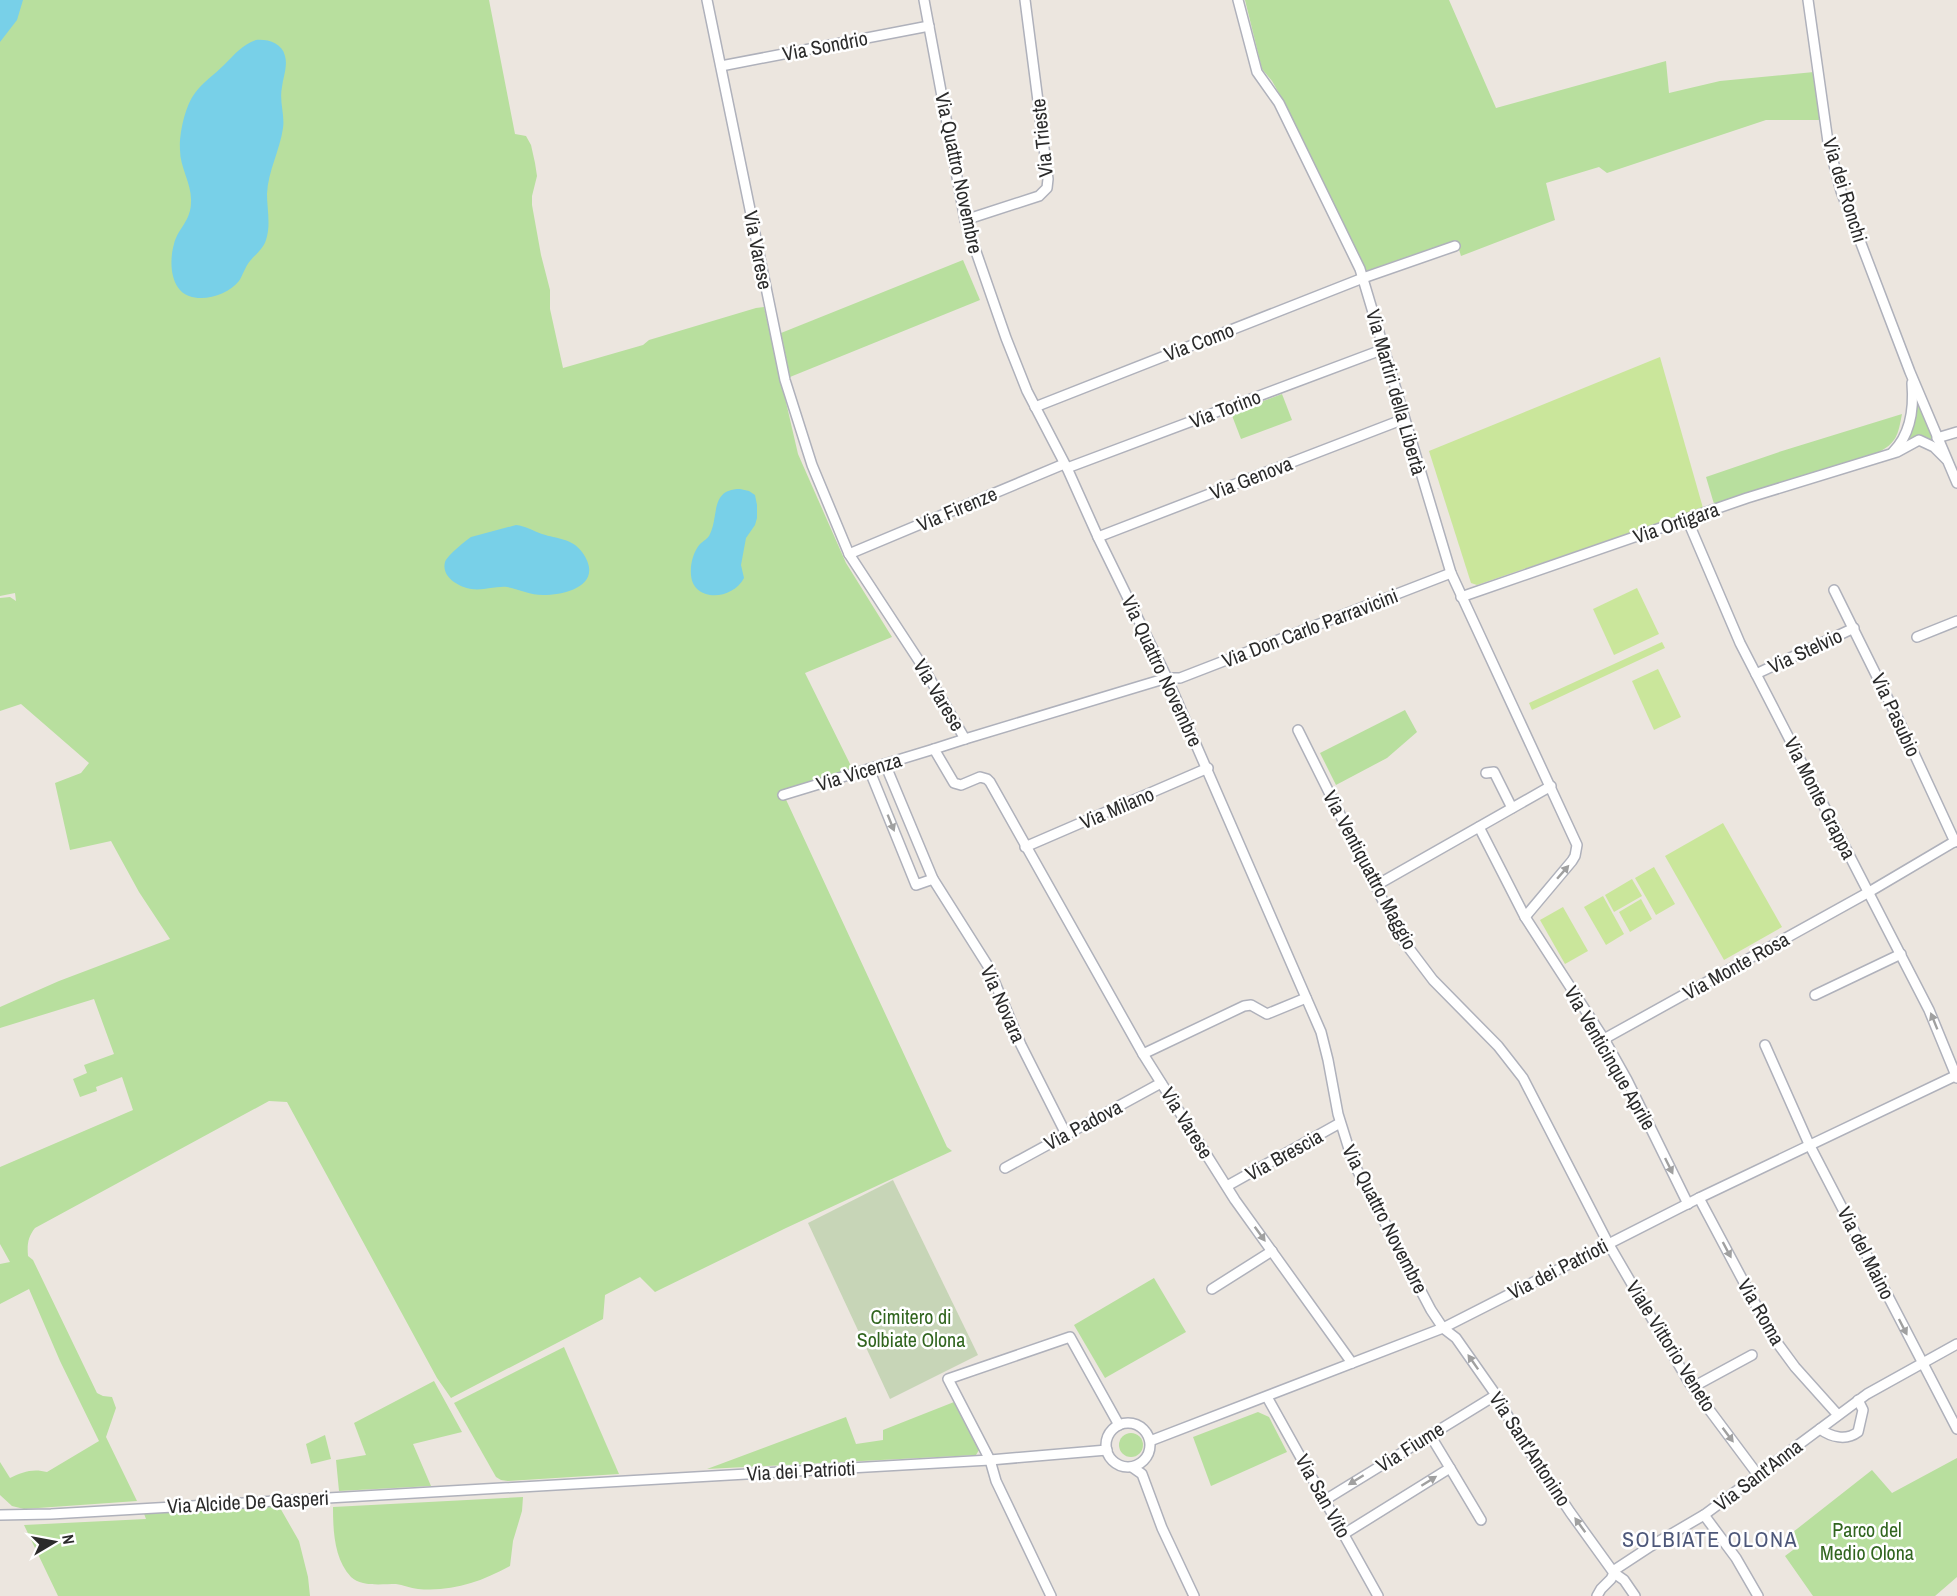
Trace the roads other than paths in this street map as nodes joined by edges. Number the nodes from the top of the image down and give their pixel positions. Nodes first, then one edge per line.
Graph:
1 (707, 0) edge
2 (924, 0) edge
3 (1025, 0) edge
4 (1238, 0) edge
5 (1808, 0) edge
6 (929, 26) junction
7 (721, 66) junction
8 (964, 220) junction
9 (1455, 246) dead end
10 (1363, 278) junction
11 (1384, 349) junction
12 (1910, 372) junction
13 (1035, 407) junction
14 (1404, 418) junction
15 (1931, 422) junction
16 (1909, 423) junction
17 (1957, 432) edge
18 (1937, 438) junction
19 (1919, 440) junction
20 (1892, 453) junction
21 (1946, 459) junction
22 (1066, 466) junction
23 (1957, 483) edge
24 (1687, 519) junction
25 (1098, 537) junction
26 (849, 554) junction
27 (1451, 573) junction
28 (1834, 590) dead end
29 (1461, 597) junction
30 (1957, 621) edge
31 (1854, 628) junction
32 (1917, 637) dead end
33 (1756, 674) junction
34 (1167, 678) junction
35 (1298, 730) dead end
36 (965, 739) junction
37 (934, 749) junction
38 (885, 764) junction
39 (1208, 768) junction
40 (869, 769) junction
41 (1486, 773) dead end
42 (1551, 786) junction
43 (783, 795) dead end
44 (1512, 808) junction
45 (1479, 827) junction
46 (1956, 841) edge
47 (1026, 847) junction
48 (933, 879) junction
49 (1375, 886) junction
50 (1869, 892) junction
51 (1525, 917) junction
52 (1901, 954) junction
53 (1815, 995) dead end
54 (1306, 998) junction
55 (1604, 1040) junction
56 (1765, 1045) dead end
57 (1143, 1054) junction
58 (1957, 1076) edge
59 (1161, 1083) junction
60 (1340, 1123) junction
61 (1066, 1134) junction
62 (1809, 1144) junction
63 (1005, 1168) dead end
64 (1227, 1186) junction
65 (1699, 1198) junction
66 (1688, 1204) junction
67 (1608, 1243) junction
68 (1272, 1251) junction
69 (1212, 1289) dead end
70 (1443, 1328) junction
71 (1957, 1344) edge
72 (1752, 1355) dead end
73 (1922, 1362) junction
74 (1352, 1363) junction
75 (1693, 1387) junction
76 (1496, 1395) junction
77 (1267, 1397) junction
78 (1858, 1401) junction
79 (1838, 1415) junction
80 (1119, 1425) junction
81 (1820, 1429) junction
82 (1957, 1429) edge
83 (1430, 1435) junction
84 (1150, 1441) junction
85 (1107, 1450) junction
86 (1146, 1458) junction
87 (990, 1460) junction
88 (1132, 1467) junction
89 (1450, 1468) junction
90 (1758, 1475) junction
91 (1144, 1481) junction
92 (495, 1488) joint
93 (1325, 1500) junction
94 (1, 1512) edge
95 (1704, 1515) junction
96 (1481, 1520) dead end
97 (1344, 1534) junction
98 (1614, 1573) junction
99 (1051, 1596) edge
100 (1194, 1596) edge
101 (1378, 1596) edge
102 (1597, 1596) edge
103 (1635, 1596) edge
104 (1758, 1596) edge

1 - 7 street, Via Varese
2 - 6 street, Via Quattro Novembre
3 - 8 street, Via Trieste
4 - 10 street, Via Martiri della Libertà
5 - 12 street, Via dei Ronchi
6 - 7 street, Via Sondrio
6 - 8 street, Via Quattro Novembre
7 - 26 street, Via Varese
8 - 13 street, Via Quattro Novembre
9 - 10 street, Via Como
10 - 11 street, Via Martiri della Libertà
10 - 13 street, Via Como
11 - 14 street, Via Martiri della Libertà
11 - 22 street, Via Torino
12 - 15 street, Via dei Ronchi
12 - 16 street, Via dei Ronchi
13 - 22 street, Via Quattro Novembre
14 - 25 street, Via Genova
14 - 27 street, Via Martiri della Libertà
15 - 16 street
15 - 18 street, Via dei Ronchi
15 - 19 street
16 - 19 street, Via dei Ronchi
16 - 20 street
17 - 18 street
18 - 21 street, Via dei Ronchi
19 - 20 street, Via Ortigara
19 - 21 street, Via dei Ronchi
20 - 24 street, Via Ortigara
21 - 23 street, Via dei Ronchi
22 - 25 street, Via Quattro Novembre
22 - 26 street, Via Firenze
24 - 29 street, Via Ortigara
24 - 33 street, Via Monte Grappa
25 - 34 street, Via Quattro Novembre
26 - 36 street, Via Varese
27 - 29 street, Via Martiri della Libertà
27 - 34 street, Via Don Carlo Parravicini
28 - 31 street, Via Pasubio
29 - 42 street, Via Martiri della Libertà
30 - 32 street
31 - 33 street, Via Stelvio
31 - 46 street, Via Pasubio
33 - 50 street, Via Monte Grappa
34 - 36 street, Via Don Carlo Parravicini
34 - 39 street, Via Quattro Novembre
35 - 49 street, Via Ventiquattro Maggio
36 - 37 street, Via Varese
37 - 38 street, Via Vicenza
37 - 47 street, Via Varese
38 - 40 street, Via Vicenza
38 - 48 street, Via Novara
39 - 47 street, Via Milano
39 - 54 street, Via Quattro Novembre
40 - 43 street, Via Vicenza
40 -> 48 street
41 - 44 street
42 - 44 street
51 -> 42 street
44 - 45 street
45 - 49 street
45 - 51 street, Via Venticinque Aprile
46 - 50 street, Via Monte Rosa
47 - 57 street, Via Varese
48 - 61 street, Via Novara
49 - 67 street, Via Ventiquattro Maggio
50 - 52 street, Via Monte Grappa
50 - 55 street, Via Monte Rosa
51 - 55 street, Via Venticinque Aprile
52 - 53 street
58 -> 52 street, Via Monte Grappa
54 - 57 street
54 - 60 street, Via Quattro Novembre
55 -> 66 street, Via Venticinque Aprile
56 - 62 street, Via del Maino
57 - 59 street, Via Varese
58 - 62 street, Via dei Patrioti
59 - 61 street, Via Padova
59 - 64 street, Via Varese
60 - 64 street, Via Brescia
60 - 70 street, Via Quattro Novembre
61 - 63 street, Via Padova
62 - 65 street, Via dei Patrioti
62 -> 73 street, Via del Maino
64 -> 68 street, Via Varese
65 - 66 street, Via dei Patrioti
65 -> 79 street, Via Roma
66 - 67 street, Via dei Patrioti
67 - 70 street, Via dei Patrioti
67 - 75 street, Viale Vittorio Veneto
68 - 69 street
68 - 74 street, Via Varese
70 - 74 street, Via dei Patrioti
76 -> 70 street, Via Sant'Antonino
71 - 73 street, Via Sant'Anna
72 - 75 street
73 - 78 street, Via Sant'Anna
73 - 82 street, Via del Maino
74 - 77 street, Via dei Patrioti
75 -> 90 street, Viale Vittorio Veneto
76 - 83 street, Via Fiume
98 -> 76 street, Via Sant'Antonino
77 - 84 street, Via dei Patrioti
77 - 93 street, Via San Vito
78 - 79 street, Via Sant'Anna
78 - 81 street
79 - 81 street, Via Sant'Anna
80 - 84 street
80 - 85 street
80 - 87 street
81 - 90 street, Via Sant'Anna
83 - 89 street
83 -> 93 street, Via Fiume
84 - 86 street
85 - 87 street, Via dei Patrioti
85 - 88 street
86 - 88 street
86 - 91 street
87 - 92 street, Via dei Patrioti
87 - 99 street
88 - 91 street
89 - 96 street
97 -> 89 street
90 - 95 street, Via Sant'Anna
91 - 100 street
92 - 94 street, Via Alcide De Gasperi
93 - 97 street, Via San Vito
95 - 98 street, Via Sant'Anna
95 - 104 street
97 - 101 street, Via San Vito
98 - 102 street, Via Sant'Anna
98 - 103 street, Via Sant'Antonino

